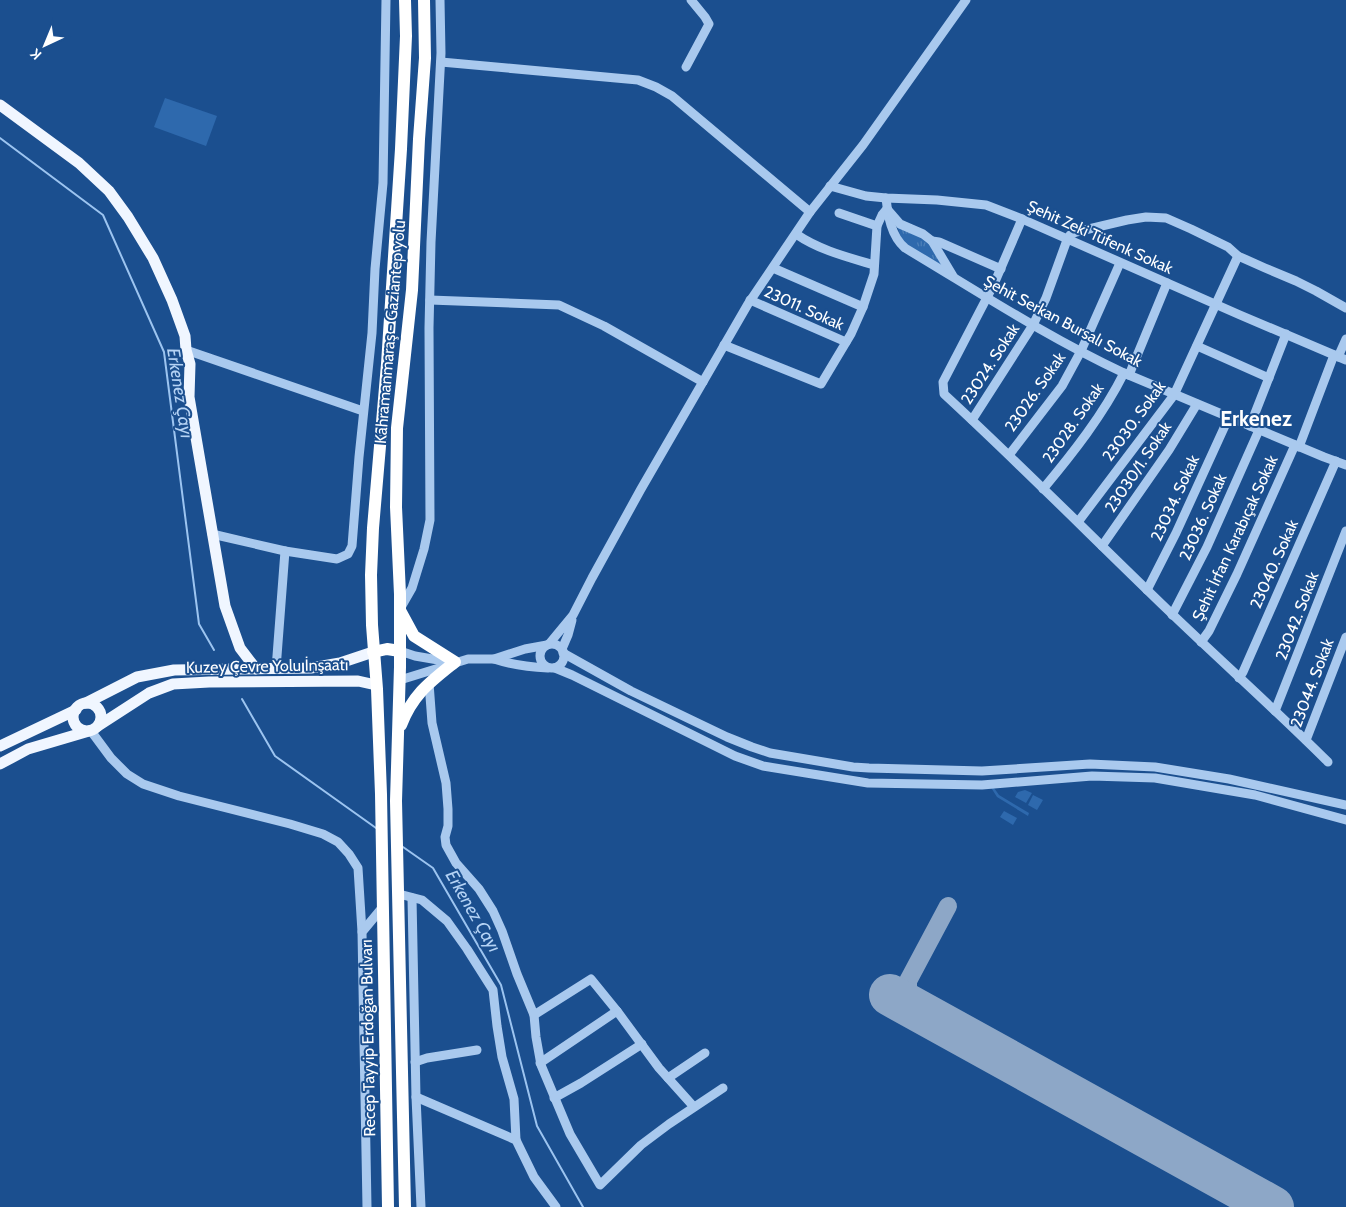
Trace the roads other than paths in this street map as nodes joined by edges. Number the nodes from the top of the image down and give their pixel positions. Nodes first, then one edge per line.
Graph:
1 (386, 0) edge
2 (405, 0) edge
3 (424, 0) edge
4 (440, 0) edge
5 (691, 0) edge
6 (966, 0) edge
7 (440, 62) junction
8 (686, 67) dead end
9 (0, 105) edge
10 (830, 186) junction
11 (886, 198) junction
12 (887, 209) junction
13 (810, 212) junction
14 (839, 213) dead end
15 (1022, 219) junction
16 (877, 226) junction
17 (796, 234) junction
18 (1067, 240) junction
19 (932, 241) junction
20 (1238, 256) junction
21 (1120, 263) junction
22 (874, 265) junction
23 (773, 268) junction
24 (1001, 269) junction
25 (954, 278) junction
26 (1167, 283) junction
27 (987, 299) junction
28 (430, 300) junction
29 (750, 300) junction
30 (1215, 304) junction
31 (863, 307) junction
32 (1346, 308) edge
33 (1033, 325) junction
34 (1286, 334) junction
35 (1346, 340) edge
36 (846, 342) junction
37 (724, 345) junction
38 (1197, 346) junction
39 (186, 350) junction
40 (1081, 351) junction
41 (1340, 357) edge
42 (1126, 374) junction
43 (1269, 378) junction
44 (703, 382) junction
45 (1174, 394) junction
46 (1197, 404) junction
47 (364, 411) junction
48 (1228, 417) junction
49 (972, 420) junction
50 (1255, 428) junction
51 (1297, 446) junction
52 (1009, 455) junction
53 (1343, 462) edge
54 (1043, 489) junction
55 (1078, 522) junction
56 (1346, 531) edge
57 (212, 534) junction
58 (1102, 546) junction
59 (285, 551) junction
60 (1147, 590) junction
61 (400, 610) junction
62 (573, 615) junction
63 (1172, 615) junction
64 (1346, 637) edge
65 (1201, 642) junction
66 (548, 645) junction
67 (400, 651) junction
68 (562, 651) junction
69 (373, 652) junction
70 (494, 658) junction
71 (456, 662) junction
72 (551, 668) junction
73 (256, 669) junction
74 (276, 669) junction
75 (400, 674) junction
76 (1239, 678) junction
77 (429, 683) junction
78 (376, 685) junction
79 (81, 707) junction
80 (1275, 711) junction
81 (94, 729) junction
82 (399, 732) junction
83 (1306, 740) junction
84 (0, 746) edge
85 (1328, 762) dead end
86 (0, 764) edge
87 (989, 770) junction
88 (989, 784) junction
89 (381, 794) joint
90 (396, 801) joint
91 (1346, 805) edge
92 (1346, 820) edge
93 (398, 894) junction
94 (412, 898) junction
95 (382, 908) junction
96 (362, 932) junction
97 (618, 1011) junction
98 (534, 1015) junction
99 (642, 1044) junction
100 (478, 1050) dead end
101 (705, 1053) dead end
102 (415, 1062) junction
103 (540, 1064) junction
104 (668, 1078) junction
105 (722, 1088) dead end
106 (416, 1097) junction
107 (554, 1098) junction
108 (694, 1107) junction
109 (516, 1140) junction
110 (367, 1207) edge
111 (388, 1207) edge
112 (405, 1207) edge
113 (421, 1207) edge
114 (556, 1207) edge

1 - 47 street
2 - 69 highway, Kahramanmaraş - Gaziantep yolu
3 - 61 highway, Kahramanmaraş - Gaziantep yolu
4 - 7 street
5 - 8 street
6 - 10 street
7 - 13 street
7 - 28 street
9 - 39 main road
10 - 11 street, Şehit Zeki Tüfenk Sokak
10 - 13 street
11 - 12 street, Şehit Serkan Bursalı Sokak
11 - 15 street, Şehit Zeki Tüfenk Sokak
12 - 16 street
12 - 19 street
12 - 25 street, Şehit Serkan Bursalı Sokak
13 - 17 street
14 - 16 street
15 - 18 street, Şehit Zeki Tüfenk Sokak
15 - 24 street
16 - 22 street
17 - 22 street
17 - 23 street
18 - 20 street
18 - 21 street, Şehit Zeki Tüfenk Sokak
18 - 33 street, 23024. Sokak
19 - 24 street
19 - 25 street
20 - 30 street, 23030. Sokak
20 - 32 street
21 - 26 street, Şehit Zeki Tüfenk Sokak
21 - 40 street, 23026. Sokak
22 - 31 street
23 - 29 street
23 - 31 street
24 - 27 street
25 - 27 street, Şehit Serkan Bursalı Sokak
26 - 30 street, Şehit Zeki Tüfenk Sokak
26 - 42 street, 23028. Sokak
27 - 33 street, Şehit Serkan Bursalı Sokak
27 - 49 street
28 - 44 street
28 - 61 street
29 - 36 street, 23011. Sokak
29 - 37 street
30 - 34 street, Şehit Zeki Tüfenk Sokak
30 - 38 street, 23030. Sokak
31 - 36 street
33 - 40 street, Şehit Serkan Bursalı Sokak
33 - 49 street, 23024. Sokak
34 - 41 street, Şehit Zeki Tüfenk Sokak
34 - 43 street
35 - 41 street, Şehit İrfan Karabıçak Sokak
36 - 37 street
37 - 44 street
38 - 43 street
38 - 45 street, 23030. Sokak
39 - 47 street
39 - 57 main road
40 - 42 street, Şehit Serkan Bursalı Sokak
40 - 52 street, 23026. Sokak
41 - 51 street, Şehit İrfan Karabıçak Sokak
42 - 45 street, Şehit Serkan Bursalı Sokak
42 - 54 street, 23028. Sokak
43 - 50 street
44 - 62 street
45 - 46 street, Şehit Serkan Bursalı Sokak
45 - 55 street, 23030. Sokak
46 - 48 street, Şehit Serkan Bursalı Sokak
46 - 58 street, 23030/1. Sokak
47 - 59 street
48 - 50 street, Şehit Serkan Bursalı Sokak
48 - 60 street, 23034. Sokak
49 - 52 street
50 - 51 street, Şehit Serkan Bursalı Sokak
50 - 63 street, 23036. Sokak
51 - 53 street, Şehit Serkan Bursalı Sokak
51 - 65 street, Şehit İrfan Karabıçak Sokak
52 - 54 street
53 - 76 street, 23040. Sokak
54 - 55 street
55 - 58 street
56 - 80 street, 23042. Sokak
57 - 59 street
57 - 73 main road
58 - 60 street
59 - 74 street
60 - 63 street
61 - 67 highway, Kahramanmaraş - Gaziantep yolu
61 - 71 highway
62 - 66 street
62 - 68 street
63 - 65 street
64 - 83 street, 23044. Sokak
65 - 76 street
66 - 68 street
66 - 70 street
66 - 72 street
67 - 69 highway
67 - 71 street
67 - 75 highway, Kahramanmaraş - Gaziantep yolu
68 - 72 street
68 - 87 street
69 - 74 main road
69 - 78 highway, Kahramanmaraş - Gaziantep yolu
70 - 71 street
70 - 72 street
71 - 75 street
71 - 77 highway
72 - 88 street
73 - 74 main road
73 - 79 main road
75 - 78 highway
75 - 82 highway, Kahramanmaraş - Gaziantep yolu
76 - 80 street
77 - 82 highway
77 - 98 street
78 - 81 main road, Kuzey Çevre Yolu İnşaatı
78 - 89 highway, Kahramanmaraş - Gaziantep yolu
79 - 81 main road
79 - 81 main road
79 - 84 main road
80 - 83 street
81 - 86 main road, Kuzey Çevre Yolu İnşaatı
81 - 96 street
82 - 90 highway, Kahramanmaraş - Gaziantep yolu
83 - 85 street
87 - 88 street
87 - 91 street
88 - 92 street
89 - 95 highway, Recep Tayyip Erdoğan Bulvarı
90 - 93 highway, Recep Tayyip Erdoğan Bulvarı
93 - 94 street
93 - 112 highway, Recep Tayyip Erdoğan Bulvarı
94 - 102 street
94 - 109 street
95 - 96 street
95 - 111 highway, Recep Tayyip Erdoğan Bulvarı
96 - 110 street
97 - 98 street
97 - 99 street
97 - 103 street
98 - 103 street
99 - 104 street
99 - 107 street
100 - 102 street
101 - 104 street
102 - 106 street
103 - 107 street
104 - 108 street
105 - 108 street
106 - 109 street
106 - 113 street
107 - 108 street
109 - 114 street

